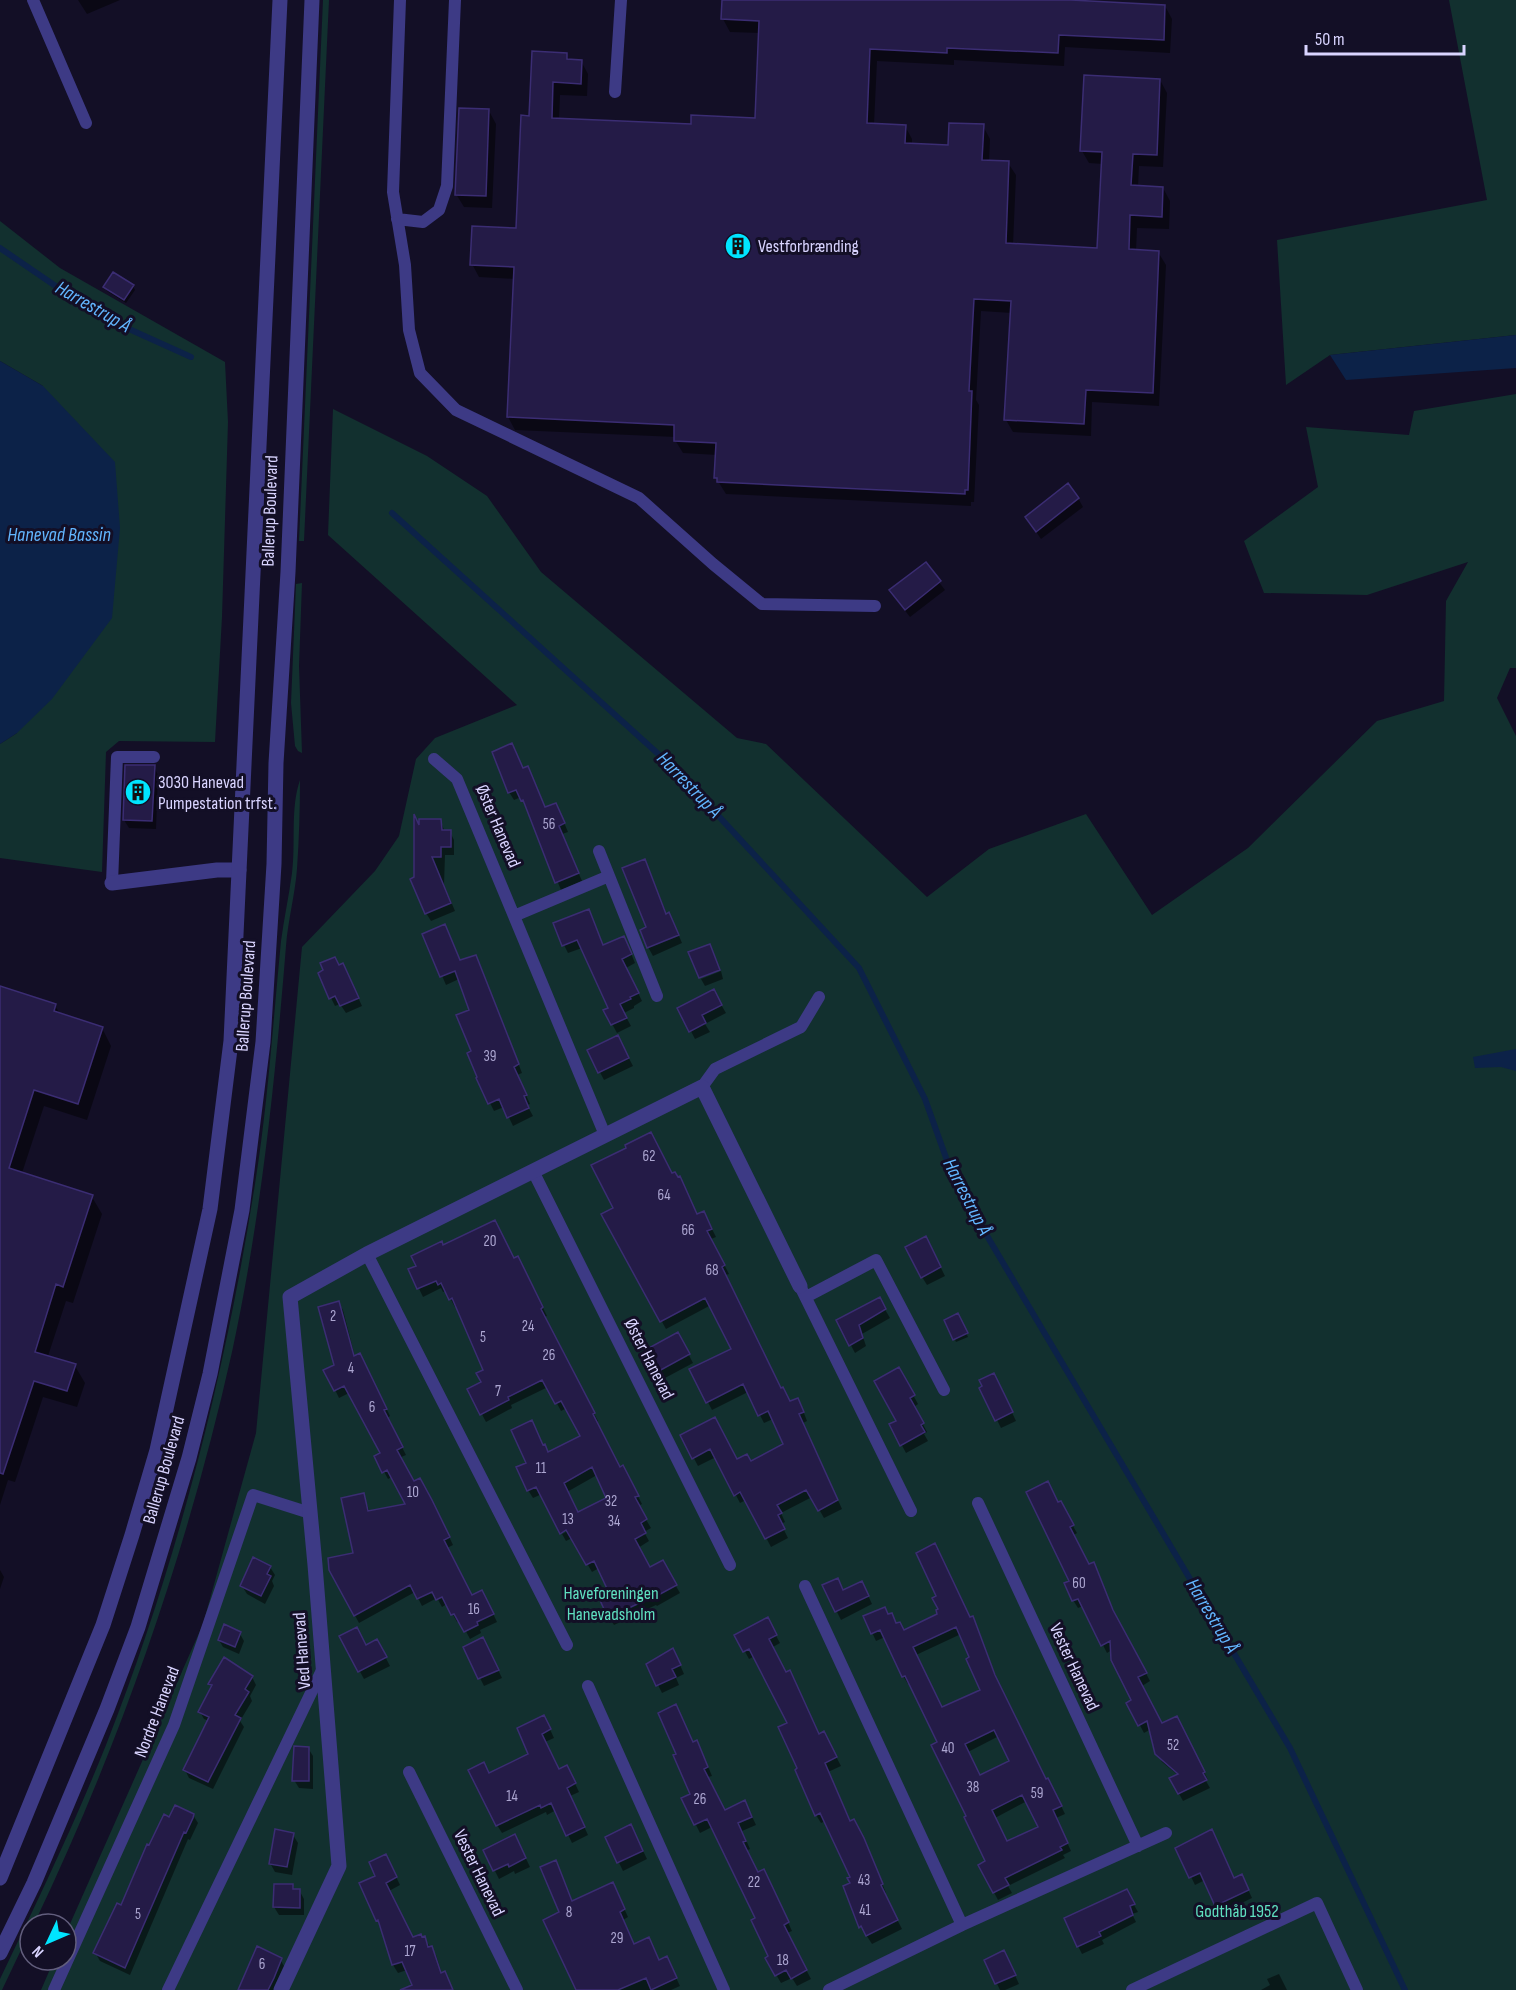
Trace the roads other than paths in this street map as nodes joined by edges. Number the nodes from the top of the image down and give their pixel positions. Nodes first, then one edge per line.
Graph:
1 (33, 0) edge
2 (280, 0) edge
3 (312, 0) edge
4 (400, 0) edge
5 (455, 0) edge
6 (621, 0) edge
7 (615, 93) dead end
8 (86, 123) dead end
9 (397, 219) junction
10 (875, 606) dead end
11 (154, 758) dead end
12 (434, 759) dead end
13 (599, 851) dead end
14 (238, 870) junction
15 (609, 876) junction
16 (112, 883) joint
17 (514, 916) junction
18 (657, 996) dead end
19 (819, 997) dead end
20 (702, 1087) junction
21 (605, 1135) junction
22 (533, 1171) junction
23 (367, 1254) junction
24 (803, 1292) junction
25 (944, 1390) dead end
26 (978, 1503) dead end
27 (911, 1510) dead end
28 (310, 1513) junction
29 (730, 1565) dead end
30 (805, 1586) dead end
31 (567, 1645) dead end
32 (323, 1668) junction
33 (588, 1686) dead end
34 (409, 1772) dead end
35 (1166, 1833) dead end
36 (1138, 1846) junction
37 (0, 1878) edge
38 (963, 1925) junction
39 (0, 1953) edge
40 (54, 1990) edge
41 (168, 1990) edge
42 (281, 1990) edge
43 (517, 1990) edge
44 (724, 1990) edge
45 (829, 1990) edge
46 (1132, 1990) edge
47 (1357, 1990) edge

1 - 8 lane
2 - 14 street, Ballerup Boulevard
3 - 39 street, Ballerup Boulevard
4 - 9 lane
5 - 9 lane
6 - 7 lane
9 - 10 lane
11 - 16 lane
12 - 17 lane, Øster Hanevad
13 - 15 lane
14 - 16 street
14 - 37 street, Ballerup Boulevard
15 - 17 lane
15 - 18 lane
17 - 21 lane, Øster Hanevad
19 - 20 lane
20 - 21 street
20 - 24 street
21 - 22 street
22 - 23 street
22 - 29 lane, Øster Hanevad
23 - 28 street, Ved Hanevad
23 - 31 lane
24 - 25 lane
24 - 27 lane
26 - 36 lane, Vester Hanevad
28 - 32 street, Ved Hanevad
28 - 40 lane, Nordre Hanevad
30 - 38 lane
32 - 41 lane
32 - 42 street, Ved Hanevad
33 - 44 lane
34 - 43 lane, Vester Hanevad
35 - 36 lane
36 - 38 lane
38 - 45 lane
46 - 47 lane

